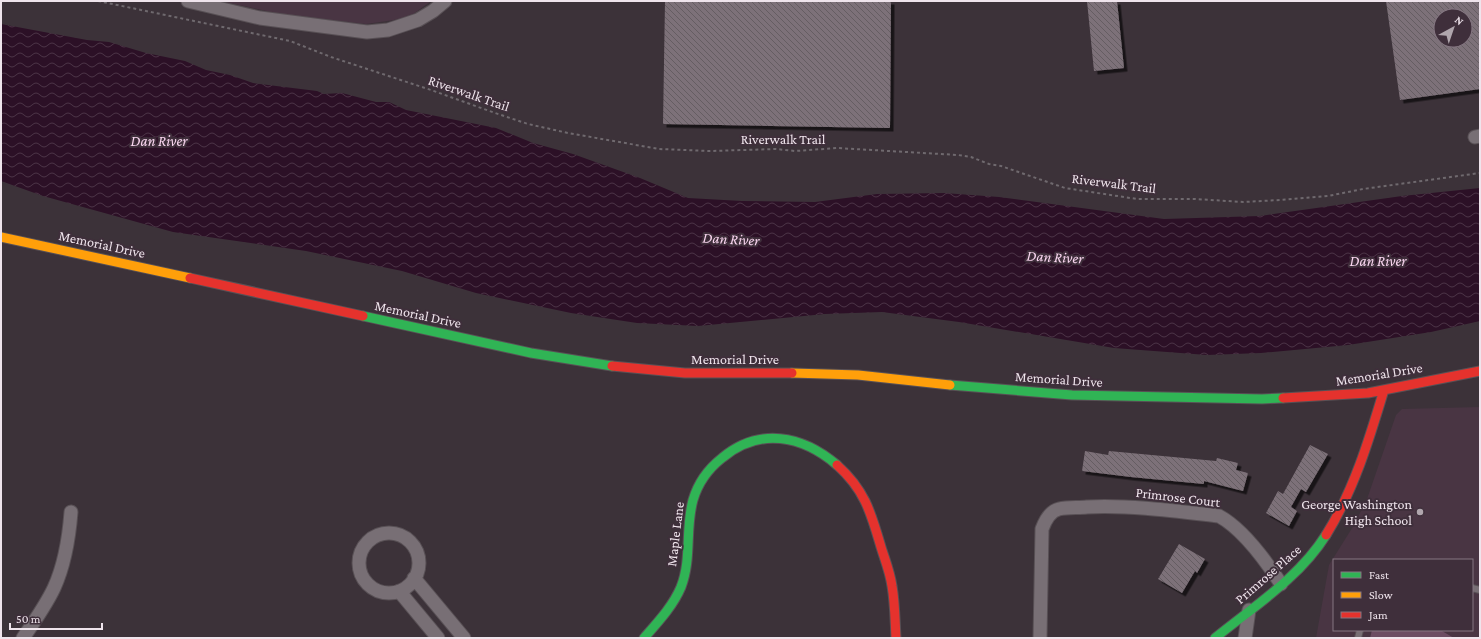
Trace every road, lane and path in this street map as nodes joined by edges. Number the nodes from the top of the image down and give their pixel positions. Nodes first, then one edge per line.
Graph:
1 (98, 1) edge
2 (188, 1) edge
3 (445, 1) edge
4 (1480, 173) edge
5 (1, 237) edge
6 (1480, 371) edge
7 (1384, 390) junction
8 (71, 512) dead end
9 (414, 578) junction
10 (1281, 584) junction
11 (399, 591) junction
12 (1249, 610) junction
13 (23, 638) edge
14 (438, 638) edge
15 (464, 638) edge
16 (644, 638) edge
17 (896, 638) edge
18 (1040, 638) edge
19 (1214, 638) edge
20 (1245, 638) edge

1 - 4 path, Riverwalk Trail
2 - 3 street
5 - 7 main road, Memorial Drive
6 - 7 main road, Memorial Drive
7 - 10 main road, Primrose Place
8 - 13 street
9 - 11 street
9 - 11 street
9 - 15 street
10 - 12 main road, Primrose Place
10 - 18 street, Primrose Court
11 - 14 street
12 - 19 main road, Primrose Place
12 - 20 street
16 - 17 main road, Maple Lane

